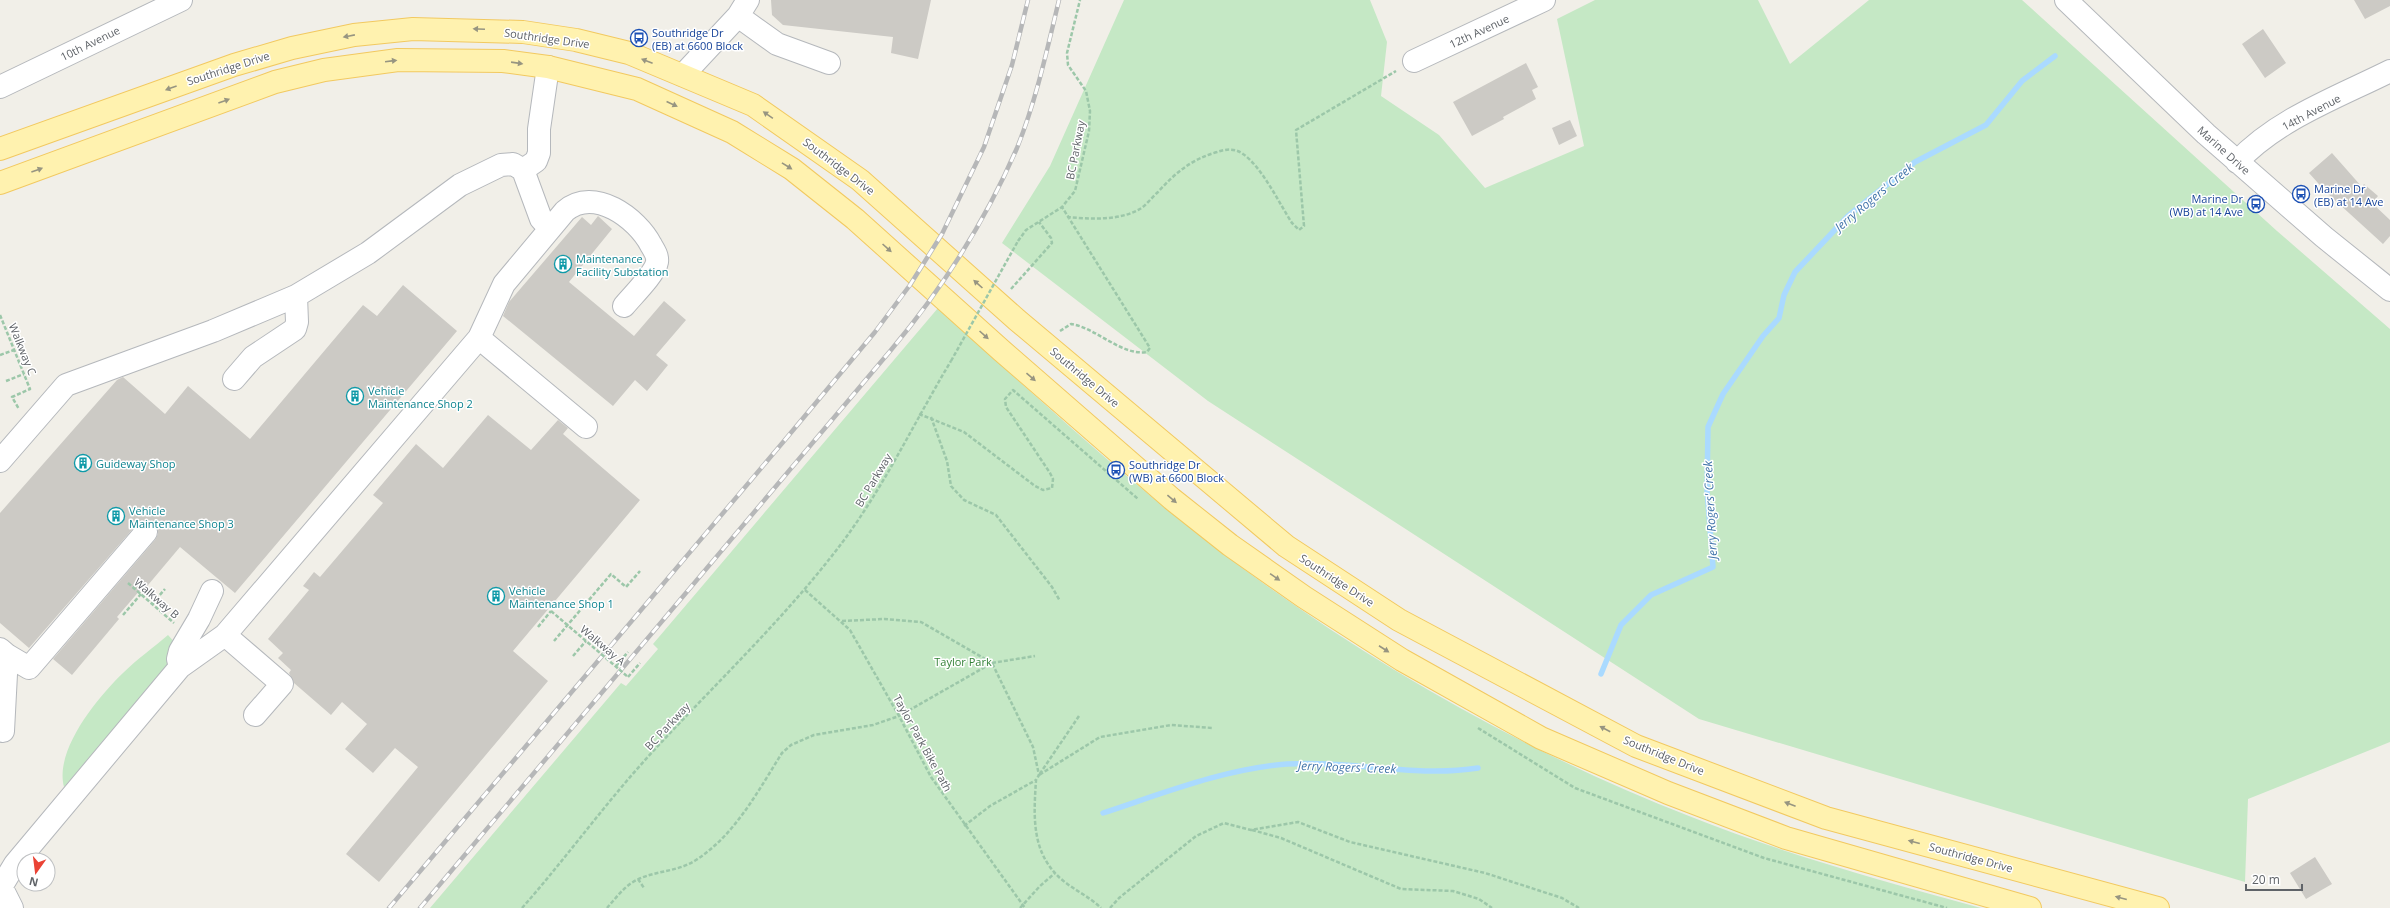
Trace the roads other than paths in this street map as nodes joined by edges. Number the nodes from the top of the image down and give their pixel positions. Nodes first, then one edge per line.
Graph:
1 (181, 0) edge
2 (1544, 0) edge
3 (2066, 0) edge
4 (743, 8) edge
5 (1414, 61) road end
6 (829, 63) dead end
7 (548, 67) junction
8 (2390, 71) edge
9 (684, 75) junction
10 (0, 87) edge
11 (637, 89) junction
12 (0, 149) edge
13 (2237, 162) junction
14 (522, 170) junction
15 (0, 183) edge
16 (550, 229) junction
17 (2390, 290) edge
18 (296, 296) junction
19 (624, 306) dead end
20 (479, 338) junction
21 (234, 379) dead end
22 (586, 427) dead end
23 (0, 461) edge
24 (146, 532) dead end
25 (212, 591) dead end
26 (225, 636) junction
27 (3, 652) edge
28 (180, 667) junction
29 (255, 715) dead end
30 (3, 731) dead end
31 (1, 885) edge
32 (12, 908) edge
33 (2030, 908) edge
34 (2158, 908) edge

1 - 10 street, 10th Avenue
2 - 5 street, 12th Avenue
3 - 13 street, Marine Drive
4 - 6 street
4 - 9 street
7 - 11 main road
7 - 14 street
15 -> 7 main road
8 - 13 street, 14th Avenue
9 - 11 main road
9 -> 12 main road, Southridge Drive
34 -> 9 main road, Southridge Drive
11 -> 33 main road
13 - 17 street, Marine Drive
14 - 16 street
14 - 18 street
16 - 19 street
16 - 20 street
18 - 21 street
18 - 23 street
20 - 22 street
20 - 26 street
24 - 27 street
25 - 28 street
26 - 28 street
26 - 29 street
27 - 30 street
28 - 31 street
31 - 32 street

